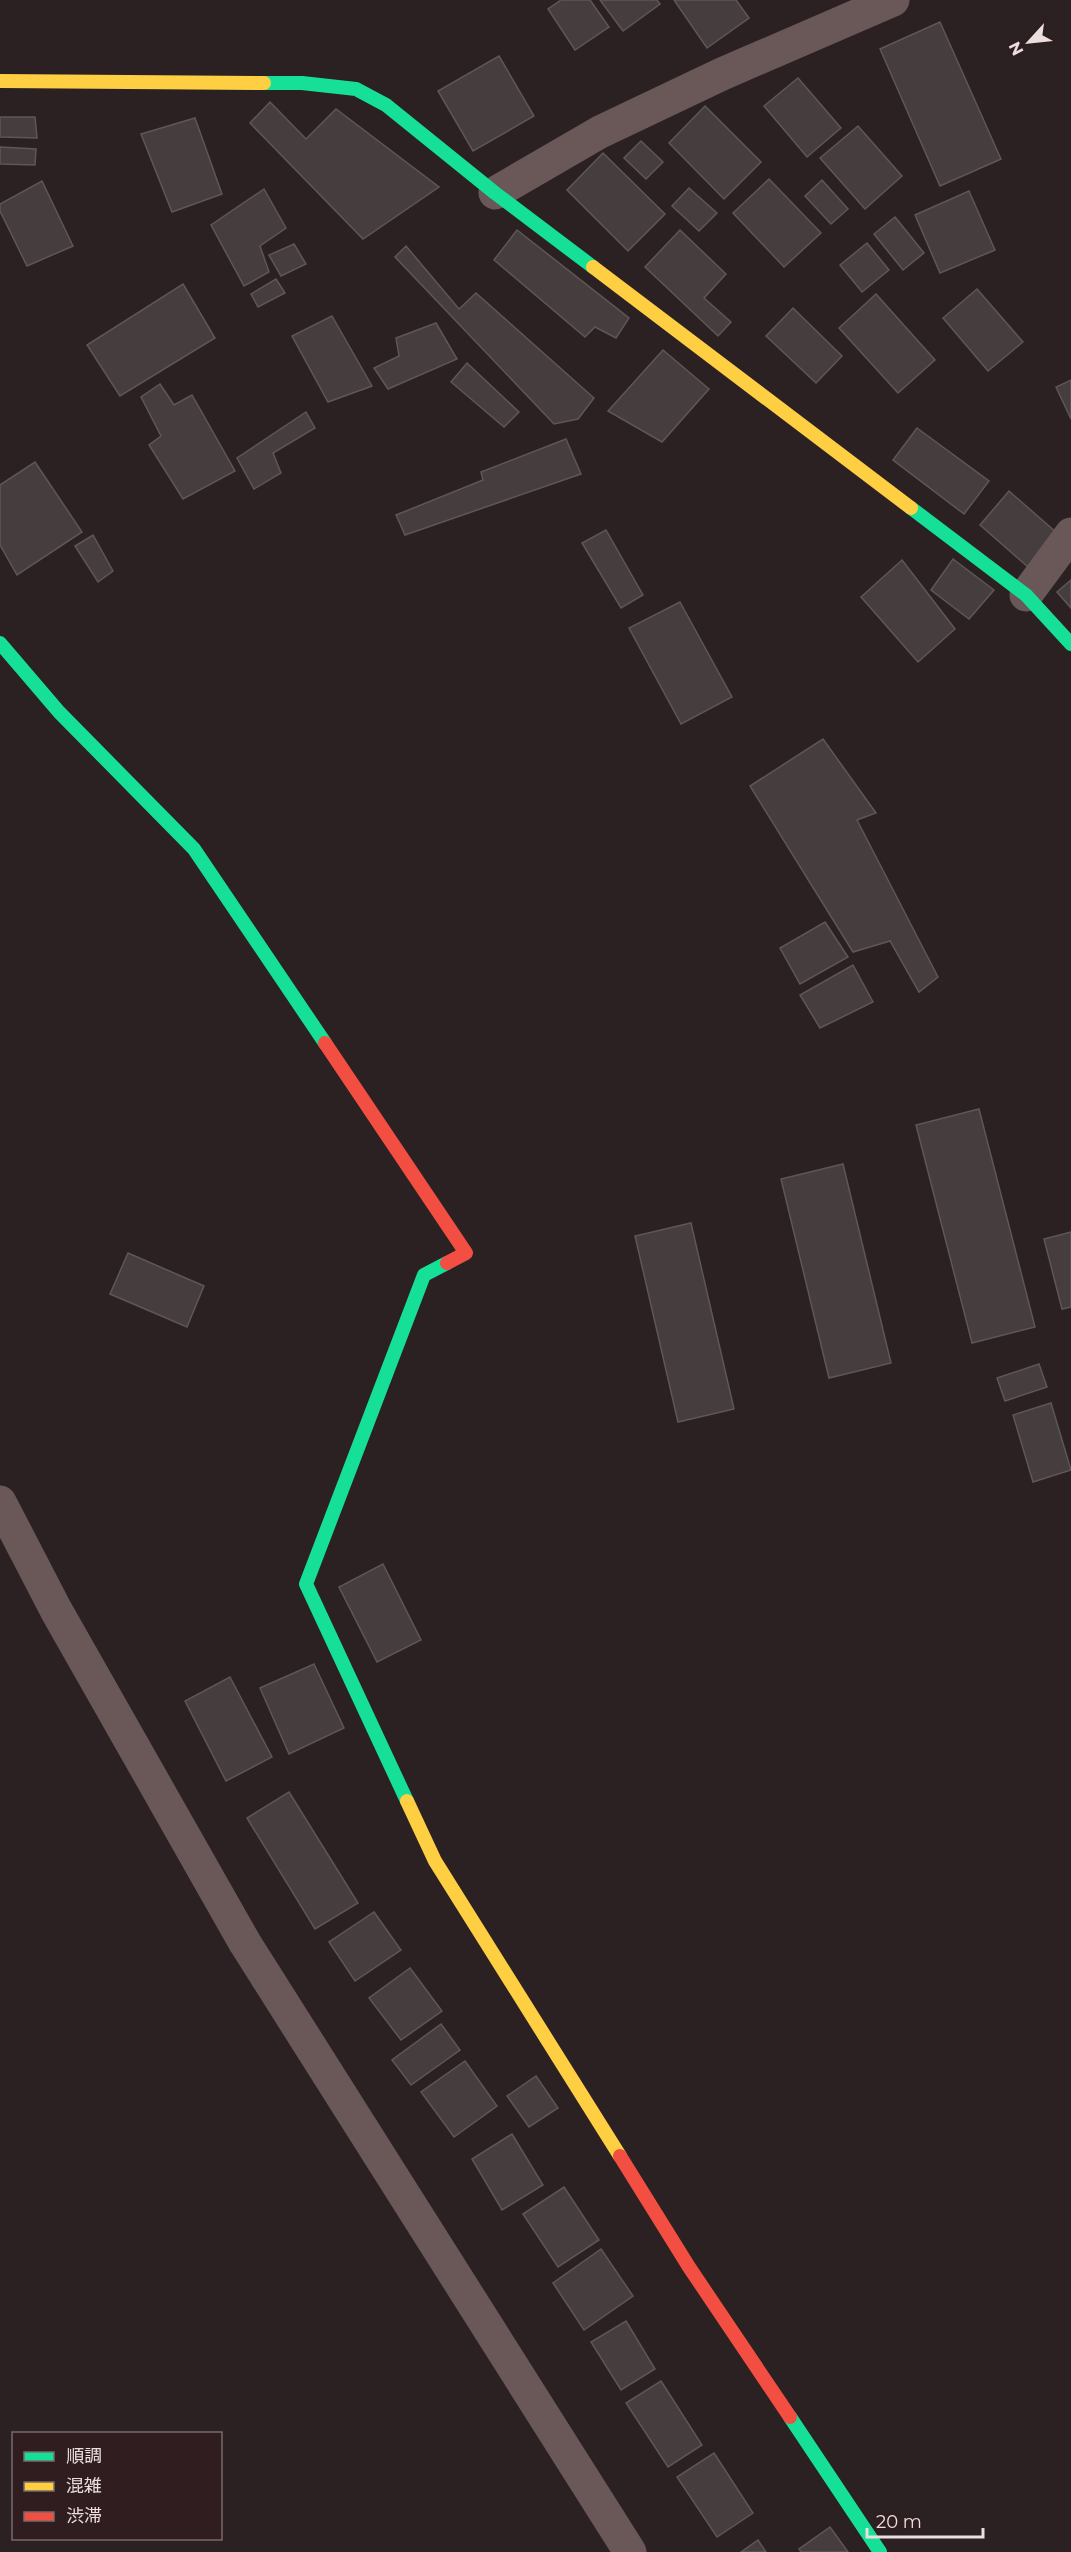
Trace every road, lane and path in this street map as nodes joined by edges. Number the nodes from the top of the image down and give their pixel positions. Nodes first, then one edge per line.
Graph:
1 (893, 0) edge
2 (0, 81) edge
3 (495, 193) junction
4 (1071, 534) edge
5 (1026, 595) junction
6 (0, 643) edge
7 (1071, 644) edge
8 (0, 1502) edge
9 (630, 2552) edge
10 (880, 2552) edge

1 - 3 street
2 - 3 street
3 - 5 street
4 - 5 street
5 - 7 street
6 - 10 street
8 - 9 street

